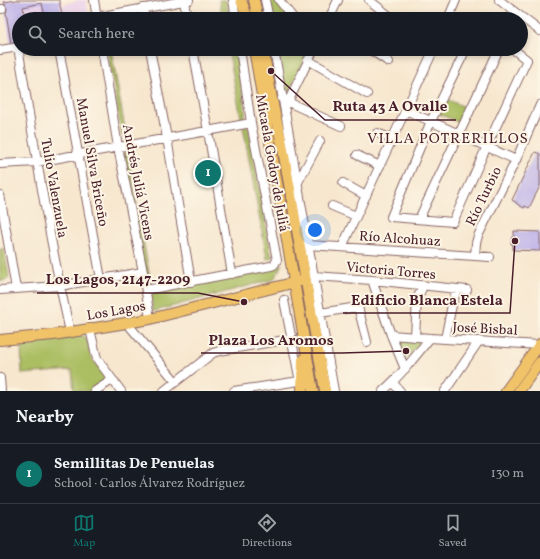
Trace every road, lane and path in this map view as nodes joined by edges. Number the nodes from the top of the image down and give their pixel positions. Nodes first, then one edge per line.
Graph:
1 (94, 0) edge
2 (186, 0) edge
3 (233, 0) edge
4 (241, 0) edge
5 (252, 0) edge
6 (265, 0) edge
7 (279, 0) edge
8 (369, 0) edge
9 (456, 0) edge
10 (499, 0) edge
11 (335, 2) edge
12 (143, 8) junction
13 (96, 12) edge
14 (125, 12) edge
15 (144, 12) edge
16 (187, 12) edge
17 (235, 12) edge
18 (245, 12) edge
19 (249, 12) edge
20 (256, 12) edge
21 (268, 12) edge
22 (288, 12) edge
23 (331, 12) edge
24 (384, 12) edge
25 (451, 12) edge
26 (515, 12) edge
27 (528, 22) edge
28 (540, 31) edge
29 (12, 48) edge
30 (0, 50) edge
31 (19, 56) edge
32 (61, 56) edge
33 (103, 56) edge
34 (151, 56) edge
35 (194, 56) edge
36 (241, 56) edge
37 (255, 56) edge
38 (264, 56) edge
39 (275, 56) edge
40 (310, 56) edge
41 (379, 56) edge
42 (431, 56) edge
43 (463, 56) edge
44 (497, 56) edge
45 (522, 56) edge
46 (308, 60) junction
47 (388, 62) dead end
48 (367, 94) dead end
49 (285, 100) junction
50 (540, 105) edge
51 (406, 110) junction
52 (431, 121) junction
53 (252, 123) junction
54 (341, 126) dead end
55 (208, 131) junction
56 (377, 133) dead end
57 (459, 134) junction
58 (167, 138) junction
59 (392, 139) junction
60 (320, 142) dead end
61 (487, 146) junction
62 (118, 147) junction
63 (78, 154) junction
64 (356, 155) dead end
65 (516, 160) junction
66 (37, 162) junction
67 (0, 164) edge
68 (380, 166) junction
69 (343, 183) dead end
70 (297, 184) junction
71 (0, 196) edge
72 (366, 196) junction
73 (332, 206) dead end
74 (356, 216) junction
75 (419, 219) junction
76 (308, 245) junction
77 (342, 248) junction
78 (475, 256) junction
79 (490, 257) dead end
80 (143, 272) junction
81 (232, 274) junction
82 (310, 278) junction
83 (101, 279) junction
84 (372, 280) junction
85 (191, 282) junction
86 (295, 282) junction
87 (59, 286) junction
88 (423, 286) junction
89 (16, 288) junction
90 (456, 288) junction
91 (0, 290) edge
92 (146, 290) junction
93 (467, 290) dead end
94 (284, 300) dead end
95 (320, 313) junction
96 (150, 319) junction
97 (127, 323) junction
98 (90, 329) junction
99 (70, 332) junction
100 (391, 335) junction
101 (415, 337) junction
102 (430, 338) junction
103 (291, 339) junction
104 (445, 339) junction
105 (0, 340) edge
106 (479, 341) junction
107 (367, 342) dead end
108 (540, 344) edge
109 (305, 347) junction
110 (540, 362) edge
111 (405, 369) junction
112 (0, 378) edge
113 (112, 380) junction
114 (299, 381) junction
115 (176, 382) junction
116 (393, 382) junction
117 (1, 390) edge
118 (95, 391) edge
119 (121, 391) edge
120 (164, 391) edge
121 (234, 391) edge
122 (302, 391) edge
123 (313, 391) edge
124 (324, 391) edge
125 (334, 391) edge
126 (383, 391) edge
127 (400, 391) edge
128 (444, 391) edge
129 (506, 391) edge
130 (519, 391) edge

1 - 13 street
2 - 12 street
2 - 16 street
3 - 17 street
4 - 18 main road
5 - 19 main road
5 - 20 main road
6 - 21 street
7 - 22 street
8 - 24 street
9 - 25 street
10 - 26 street
11 - 23 street
12 - 14 street
12 - 15 street
27 - 28 street
29 - 30 street
31 - 66 street, Tulio Valenzuela
32 - 63 street, Manuel Silva Briceño
33 - 62 street, Andrés Juliá Vicens
34 - 58 street
35 - 55 street
36 - 53 street, Micaela Godoy de Juliá
37 - 86 main road
38 - 82 main road
39 - 49 street
40 - 46 street
41 - 47 street
42 - 51 street
43 - 52 street
44 - 57 street
45 - 61 street
46 - 48 street
46 - 49 street
49 - 54 street
49 - 70 street
50 - 65 street, Río Turbio
51 - 52 street
51 - 59 street
52 - 57 street
52 - 75 street
53 - 55 street
53 - 81 street, Micaela Godoy de Juliá
55 - 58 street
55 - 81 street
56 - 59 street
57 - 61 street
57 - 75 street
58 - 62 street
58 - 85 street
59 - 68 street
60 - 70 street
61 - 65 street
61 - 75 street
62 - 63 street
62 - 80 street, Andrés Juliá Vicens
63 - 66 street
63 - 83 street, Manuel Silva Briceño
64 - 68 street
65 - 78 street, Río Turbio
66 - 67 street
66 - 87 street, Tulio Valenzuela
68 - 72 street
69 - 72 street
70 - 76 street
71 - 89 street
72 - 74 street
73 - 74 street
74 - 77 street
76 - 77 street, Río Alcohuaz
76 - 82 street
77 - 78 street, Río Alcohuaz
78 - 79 street, Río Alcohuaz
80 - 83 street
80 - 92 street, Andrés Juliá Vicens
81 - 85 street
82 - 84 street, Victoria Torres
82 - 86 main road, Los Lagos
82 - 95 street
82 - 124 main road
83 - 87 street
84 - 88 street, Victoria Torres
84 - 100 street
85 - 92 street
86 - 96 main road, Los Lagos
86 - 109 main road
87 - 89 street
87 - 99 street, Tulio Valenzuela
88 - 90 street, Victoria Torres
88 - 101 street
89 - 91 street
90 - 93 street, Victoria Torres
90 - 104 street
92 - 96 street, Andrés Juliá Vicens
94 - 103 street
95 - 107 street
95 - 125 street
96 - 97 main road, Los Lagos
97 - 98 main road, Los Lagos
97 - 115 street
98 - 99 main road, Los Lagos
98 - 113 street
99 - 105 main road, Los Lagos
100 - 101 street, José Bisbal
100 - 111 street
101 - 102 street, José Bisbal
102 - 104 street, José Bisbal
102 - 111 street
103 - 114 street
103 - 115 street
104 - 106 street, José Bisbal
106 - 108 street, José Bisbal
106 - 128 street
108 - 129 main road
109 - 122 main road
109 - 123 main road
110 - 130 main road
111 - 116 street
112 - 117 street
113 - 118 street
113 - 119 street
114 - 121 street
114 - 122 street
115 - 120 street
116 - 126 street
116 - 127 street

